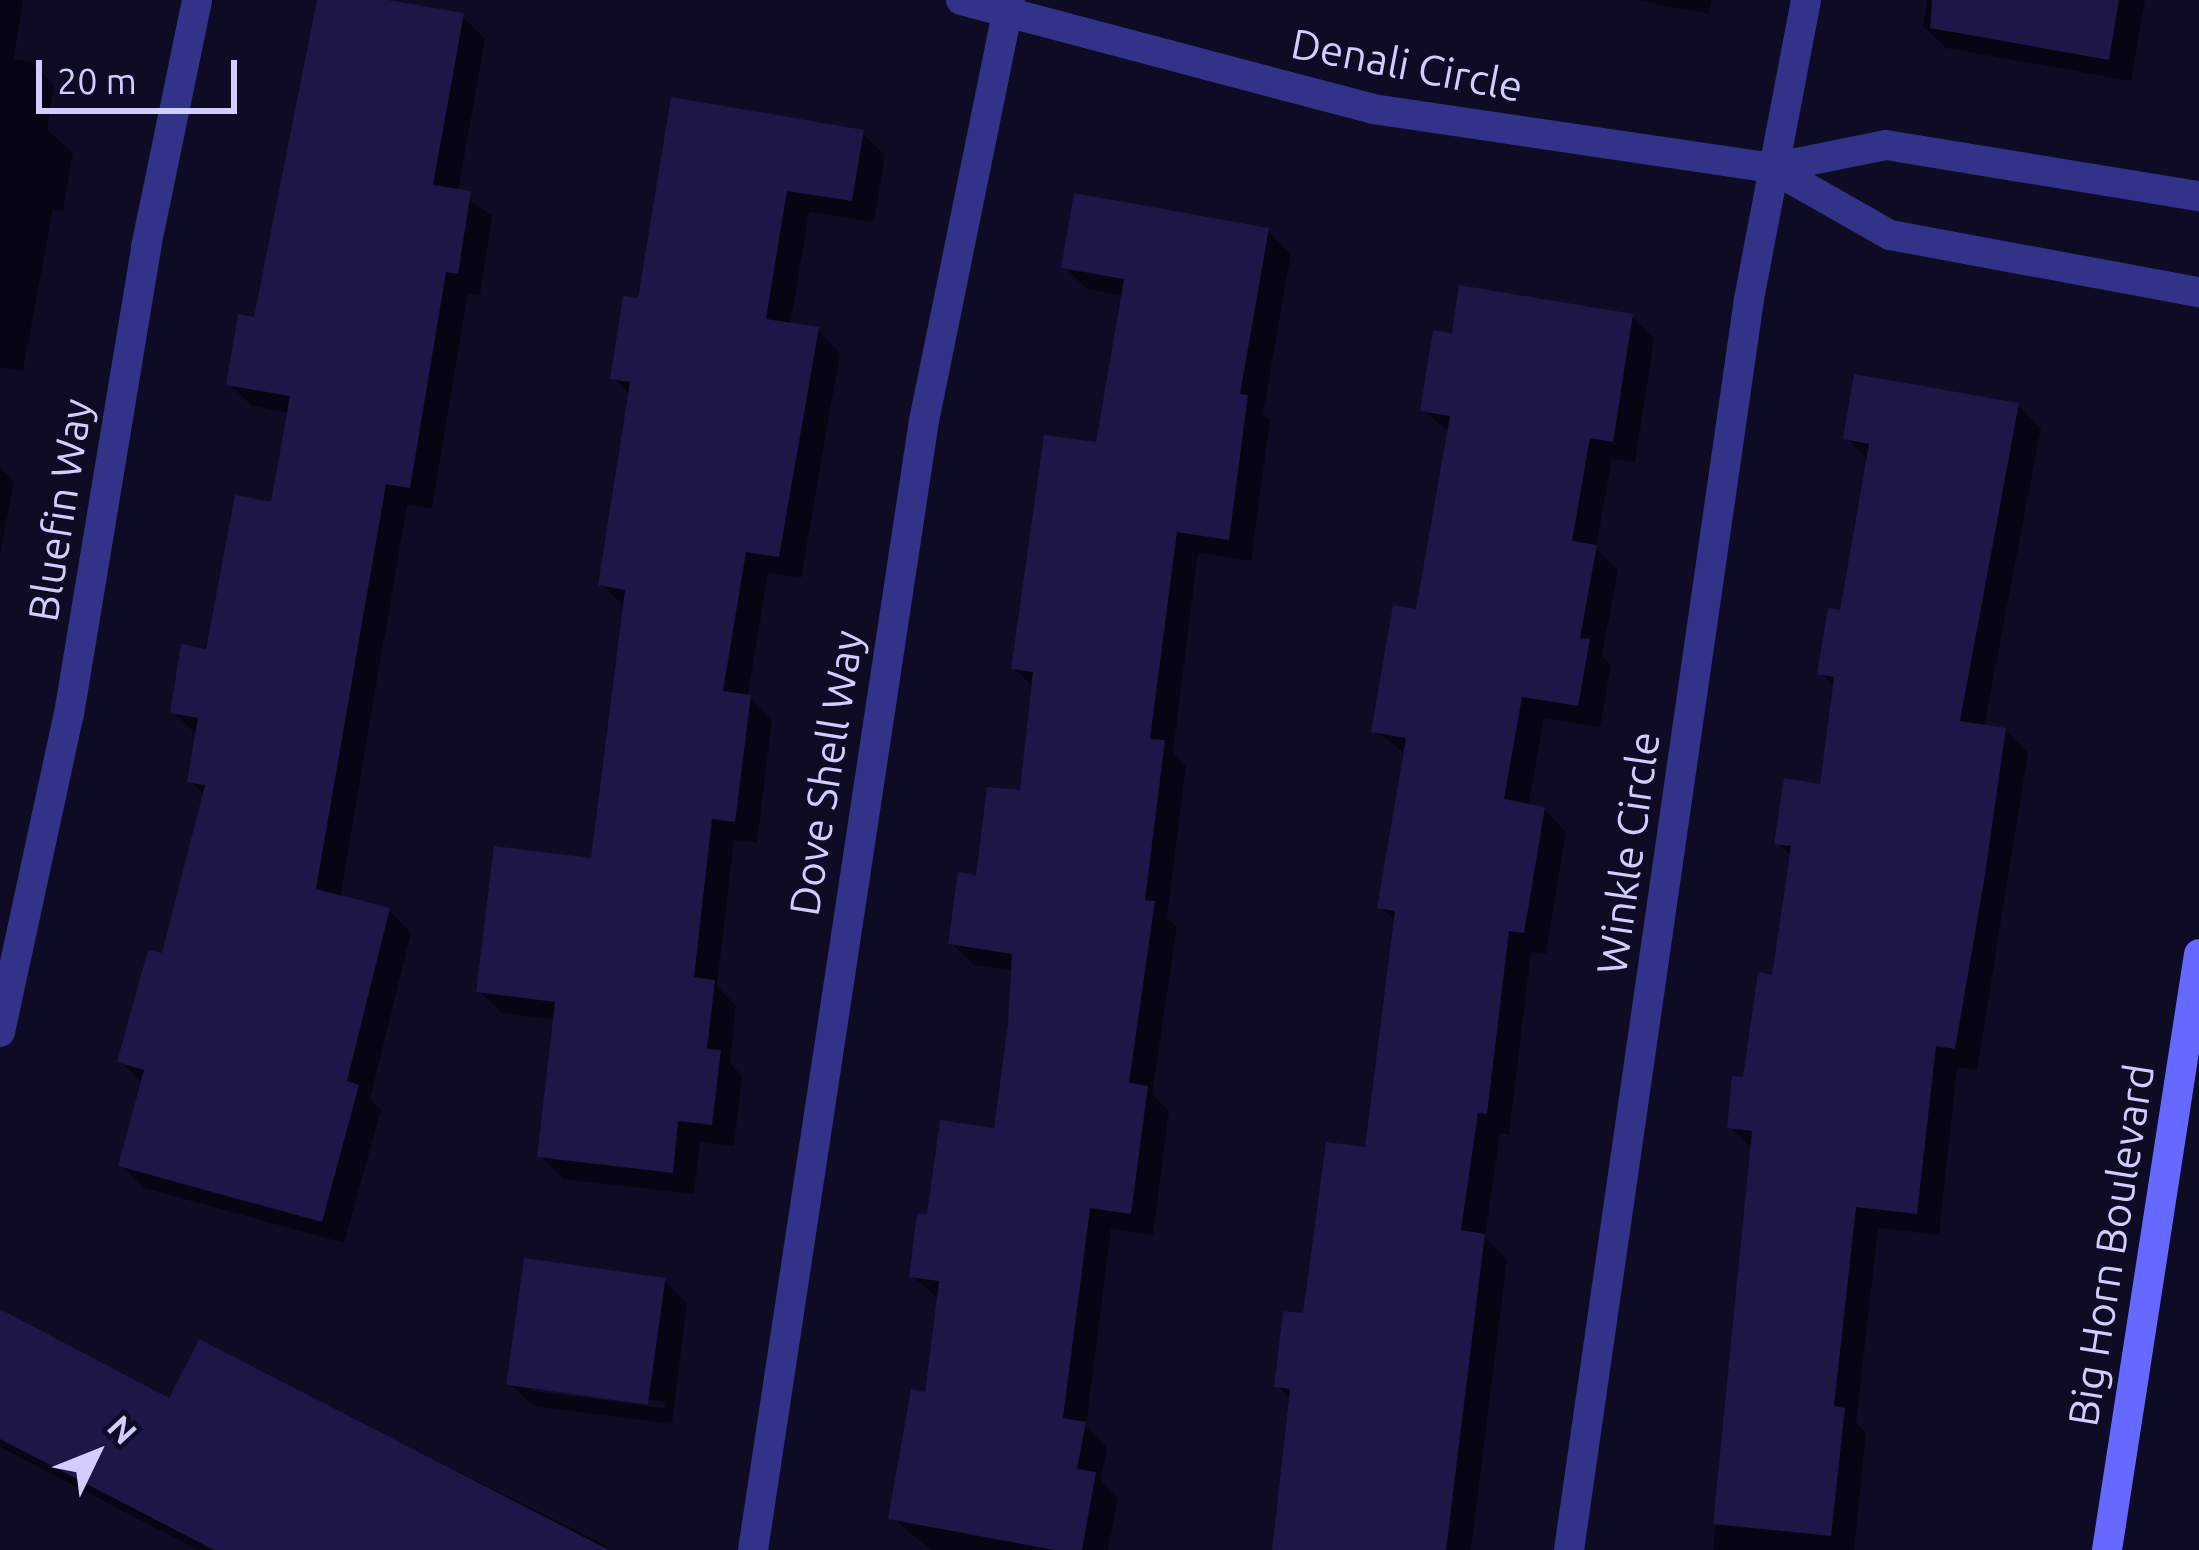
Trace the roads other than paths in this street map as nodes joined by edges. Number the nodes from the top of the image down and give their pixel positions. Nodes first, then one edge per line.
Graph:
1 (197, 0) edge
2 (961, 0) edge
3 (1806, 0) edge
4 (1008, 6) edge
5 (1772, 169) junction
6 (2199, 196) edge
7 (2199, 292) edge
8 (2199, 954) edge
9 (0, 1033) edge
10 (753, 1550) edge
11 (1570, 1550) edge
12 (2107, 1550) edge

1 - 9 street, Bluefin Way
2 - 4 street, Denali Circle
3 - 5 street, Winkle Circle
4 - 5 street, Denali Circle
4 - 10 street, Dove Shell Way
5 - 6 street, Denali Circle
5 - 7 street, Denali Circle
5 - 11 street, Winkle Circle
8 - 12 main road, Big Horn Boulevard

